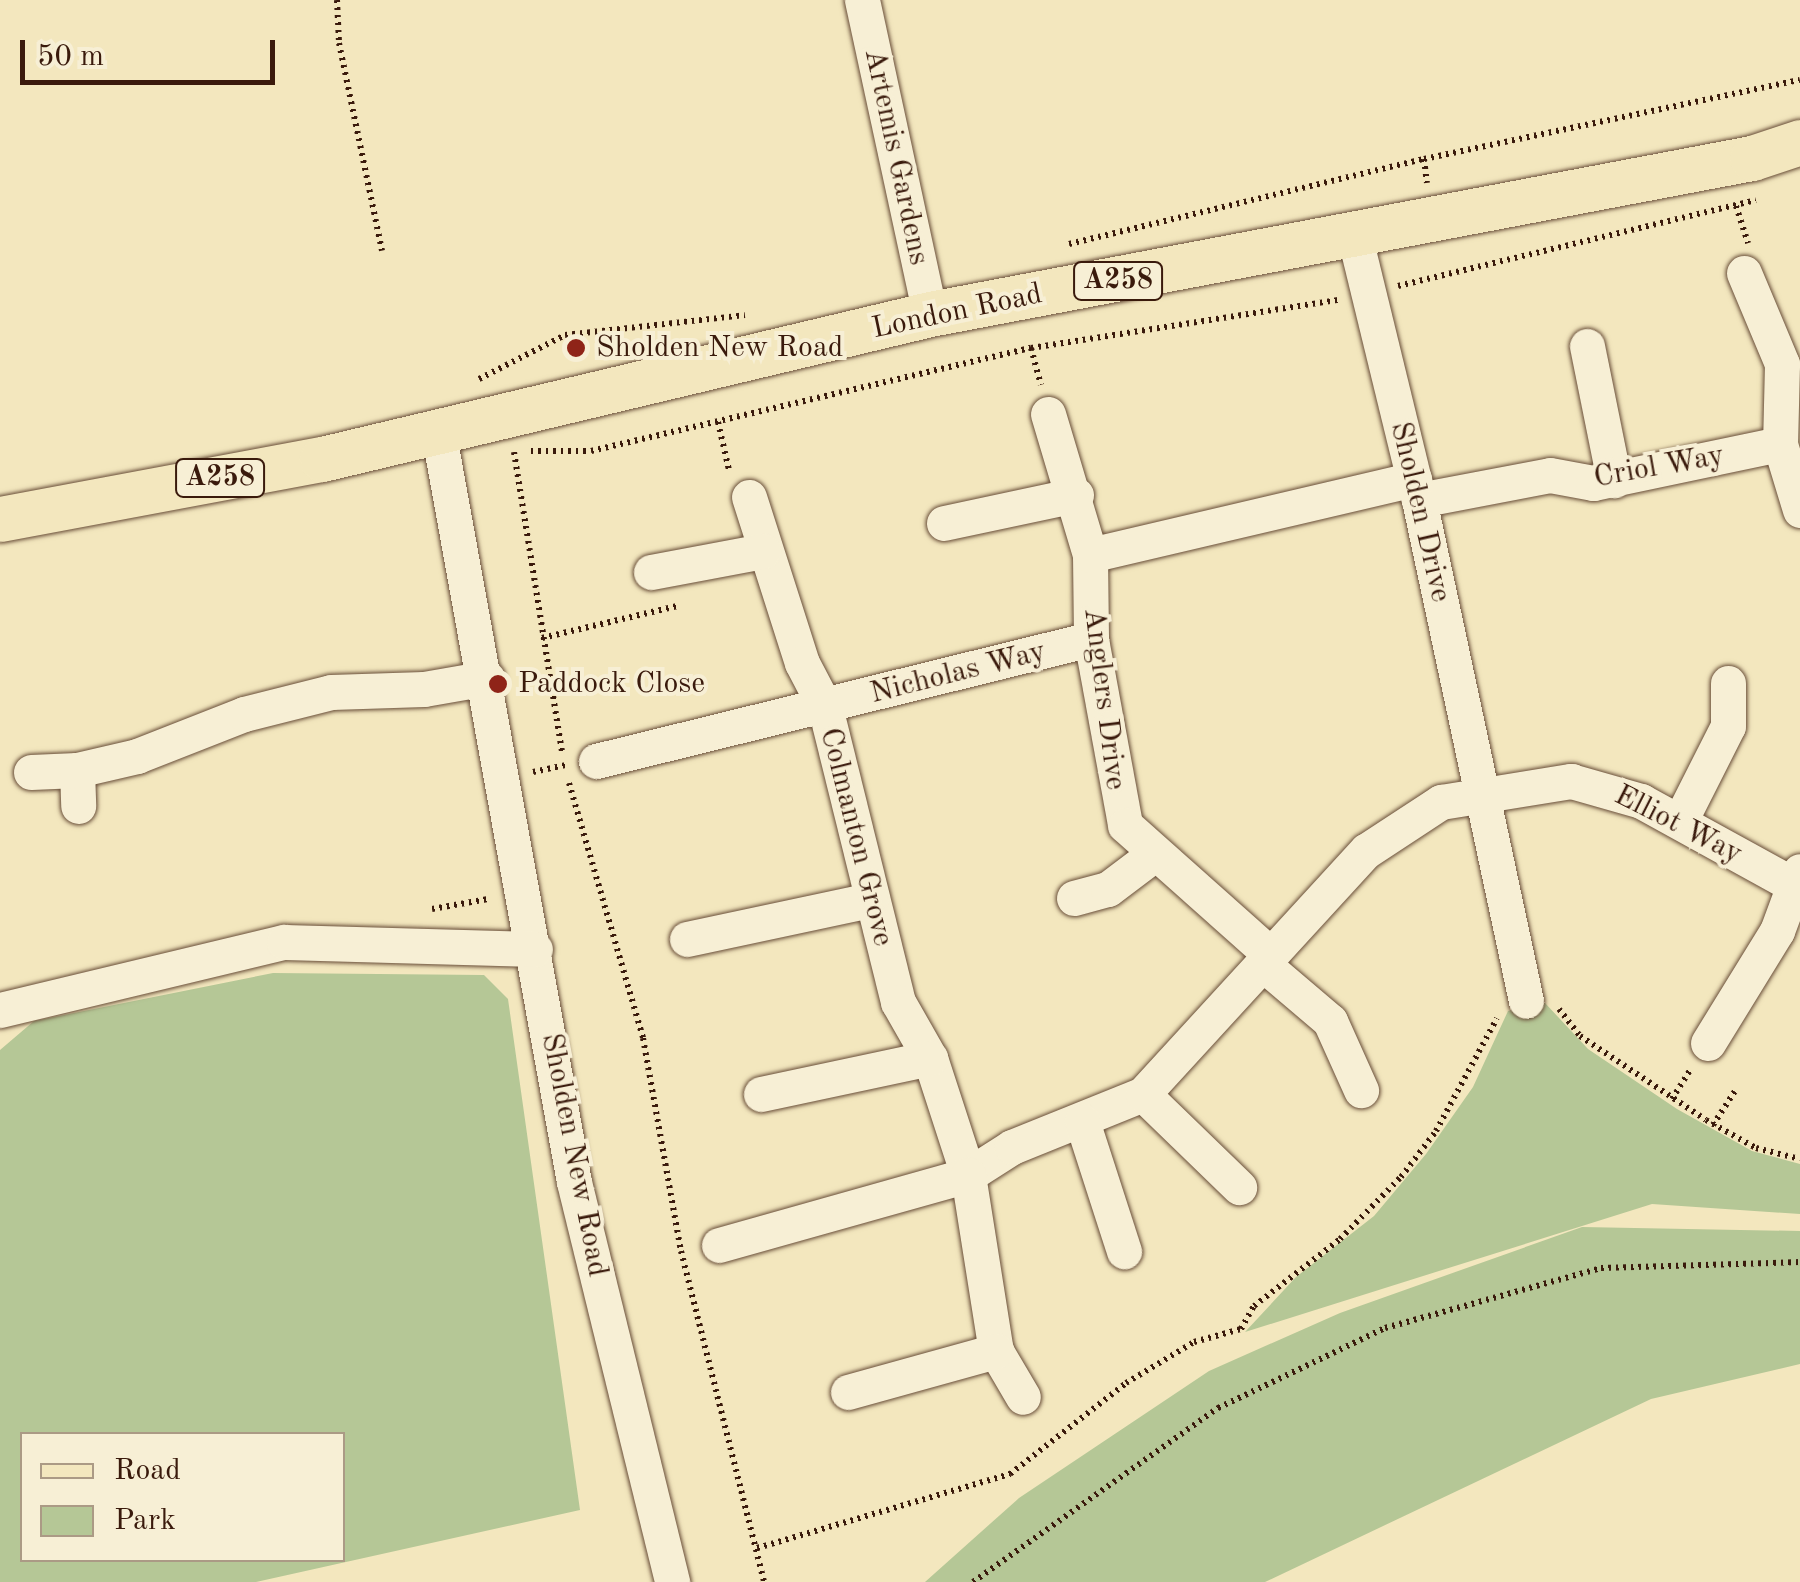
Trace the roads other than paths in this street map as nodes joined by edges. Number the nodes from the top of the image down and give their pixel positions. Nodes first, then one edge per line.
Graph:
1 (862, 0) edge
2 (1800, 142) edge
3 (1354, 234) junction
4 (1744, 272) dead end
5 (930, 314) junction
6 (1587, 346) dead end
7 (1791, 363) edge
8 (1048, 414) dead end
9 (438, 430) junction
10 (1780, 444) junction
11 (1614, 480) junction
12 (1416, 490) junction
13 (1076, 495) junction
14 (750, 497) road end
15 (1800, 510) edge
16 (0, 519) edge
17 (944, 524) dead end
18 (763, 551) junction
19 (1090, 555) junction
20 (651, 572) dead end
21 (1091, 639) junction
22 (487, 678) junction
23 (1728, 683) dead end
24 (824, 706) junction
25 (581, 763) road end
26 (76, 770) junction
27 (32, 772) dead end
28 (1483, 791) junction
29 (78, 806) dead end
30 (1680, 821) junction
31 (1153, 855) junction
32 (1797, 878) edge
33 (1074, 898) dead end
34 (870, 900) junction
35 (687, 939) dead end
36 (535, 949) junction
37 (1267, 959) junction
38 (1526, 1001) road end
39 (0, 1010) edge
40 (1708, 1043) dead end
41 (930, 1058) junction
42 (1362, 1090) dead end
43 (761, 1094) dead end
44 (1143, 1094) junction
45 (1082, 1121) junction
46 (968, 1175) junction
47 (1239, 1187) dead end
48 (719, 1245) dead end
49 (1124, 1251) dead end
50 (996, 1351) junction
51 (848, 1392) dead end
52 (1023, 1398) dead end
53 (672, 1582) edge

1 - 5 street, Artemis Gardens
2 - 3 main road, London Road / A258
3 - 5 main road, London Road / A258
3 - 12 street, Sholden Drive
4 - 7 street
5 - 9 main road, London Road / A258
6 - 11 street
7 - 10 street
8 - 13 street, Anglers Drive
9 - 16 main road, London Road / A258
9 - 22 street, Sholden New Road
10 - 11 street, Criol Way
10 - 15 street
11 - 12 street, Criol Way
12 - 19 street
12 - 28 street, Sholden Drive
13 - 17 street
13 - 19 street, Anglers Drive
14 - 18 street, Colmanton Grove
18 - 20 street
18 - 24 street, Colmanton Grove
19 - 21 street, Anglers Drive
21 - 24 street, Nicholas Way
21 - 31 street, Anglers Drive
22 - 26 street
22 - 36 street, Sholden New Road
23 - 30 street
24 - 25 street, Nicholas Way
24 - 34 street, Colmanton Grove
26 - 27 street
26 - 29 street
28 - 30 street, Elliot Way
28 - 37 street
28 - 38 street, Sholden Drive
30 - 32 street, Elliot Way
31 - 33 street
31 - 37 street, Anglers Drive
32 - 40 street
34 - 35 street
34 - 41 street, Colmanton Grove
36 - 39 street
36 - 53 street, Sholden New Road
37 - 42 street, Anglers Drive
37 - 44 street
41 - 43 street
41 - 46 street, Colmanton Grove
44 - 45 street
44 - 47 street
45 - 46 street
45 - 49 street
46 - 48 street
46 - 50 street, Colmanton Grove
50 - 51 street
50 - 52 street, Colmanton Grove

